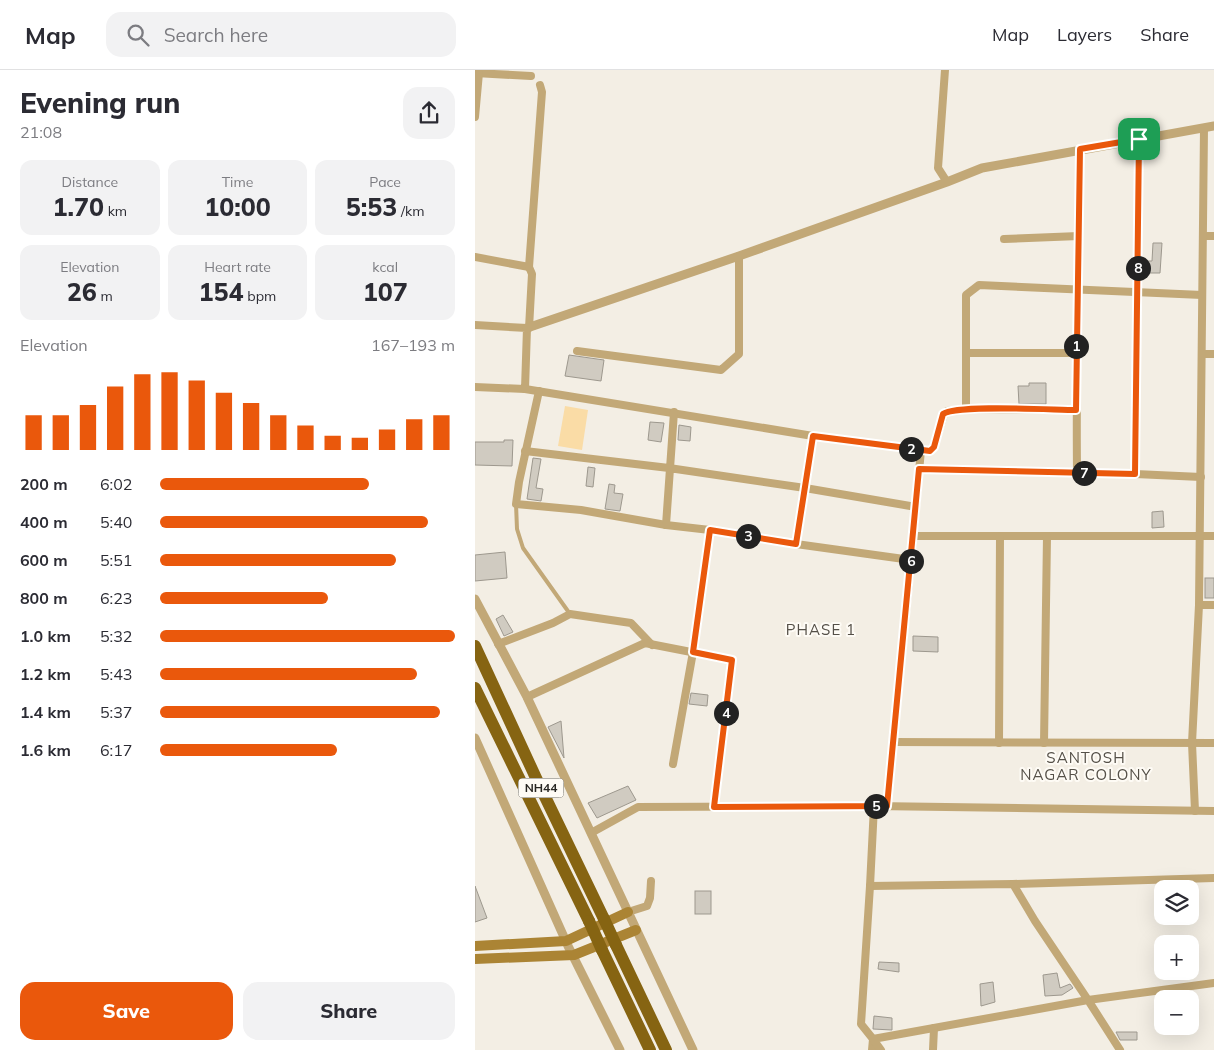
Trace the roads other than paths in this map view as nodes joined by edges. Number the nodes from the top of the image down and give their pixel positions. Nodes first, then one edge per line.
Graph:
1 (945, 70) edge
2 (477, 73) edge
3 (531, 76) dead end
4 (540, 85) dead end
5 (475, 117) edge
6 (1214, 126) edge
7 (1204, 128) junction
8 (1139, 139) junction
9 (1080, 149) junction
10 (947, 182) junction
11 (1079, 236) junction
12 (1203, 236) junction
13 (1214, 236) edge
14 (1004, 239) dead end
15 (739, 256) junction
16 (475, 257) edge
17 (529, 267) junction
18 (1079, 290) junction
19 (1138, 291) junction
20 (1203, 295) junction
21 (475, 324) edge
22 (528, 328) junction
23 (577, 351) dead end
24 (967, 353) junction
25 (1076, 353) junction
26 (1202, 354) junction
27 (1214, 354) edge
28 (475, 387) edge
29 (525, 389) junction
30 (539, 391) junction
31 (969, 409) junction
32 (1076, 410) junction
33 (673, 412) junction
34 (813, 436) junction
35 (921, 450) junction
36 (525, 452) junction
37 (669, 468) junction
38 (919, 469) junction
39 (1077, 473) junction
40 (1135, 474) junction
41 (1201, 477) junction
42 (805, 488) junction
43 (516, 504) junction
44 (916, 507) junction
45 (666, 525) junction
46 (710, 530) junction
47 (913, 536) junction
48 (1000, 536) junction
49 (1047, 536) junction
50 (1200, 536) junction
51 (1214, 536) edge
52 (796, 544) junction
53 (911, 560) junction
54 (475, 599) edge
55 (1199, 605) junction
56 (1214, 605) edge
57 (570, 614) junction
58 (498, 644) junction
59 (652, 645) junction
60 (475, 646) edge
61 (693, 652) junction
62 (475, 688) edge
63 (527, 698) junction
64 (475, 738) edge
65 (893, 742) junction
66 (999, 743) junction
67 (1044, 743) junction
68 (1192, 743) junction
69 (1214, 743) edge
70 (673, 764) dead end
71 (874, 806) junction
72 (887, 806) junction
73 (714, 807) junction
74 (1195, 811) junction
75 (1214, 811) edge
76 (591, 833) junction
77 (1214, 878) edge
78 (651, 882) dead end
79 (1013, 884) junction
80 (870, 886) junction
81 (628, 912) junction
82 (636, 930) junction
83 (566, 940) junction
84 (475, 946) edge
85 (574, 955) junction
86 (475, 959) edge
87 (1214, 983) edge
88 (1088, 1000) junction
89 (934, 1028) junction
90 (873, 1039) junction
91 (620, 1050) edge
92 (649, 1050) edge
93 (667, 1050) edge
94 (693, 1050) edge
95 (872, 1050) edge
96 (881, 1050) edge
97 (933, 1050) edge
98 (1120, 1050) edge

1 - 10 street
2 - 3 street
2 - 5 street
4 - 17 street
6 - 7 street
7 - 8 street
7 - 12 street
8 - 9 street
8 - 19 street
9 - 10 street
9 - 11 street
10 - 15 street
11 - 14 street
11 - 18 street
12 - 13 street
12 - 20 street
15 - 22 street
15 - 23 street
16 - 17 street
17 - 22 street
18 - 19 street
18 - 24 street
18 - 25 street
19 - 20 street
19 - 40 street
20 - 26 street
21 - 22 street
22 - 29 street
24 - 25 street
24 - 31 street
25 - 32 street
26 - 27 street
26 - 41 street
28 - 29 street
29 - 30 street
30 - 33 street
30 - 36 street
31 - 32 street
31 - 35 street
32 - 39 street
33 - 34 street
33 - 37 street
34 - 35 street
34 - 42 street
35 - 38 street
36 - 37 street
36 - 43 street
37 - 42 street
37 - 45 street
38 - 39 street
38 - 44 street
39 - 40 street
40 - 41 street
41 - 50 street
42 - 44 street
42 - 52 street
43 - 45 street
43 - 57 lane
44 - 47 street
45 - 46 street
46 - 52 street
46 - 61 street
47 - 48 street
47 - 53 street
48 - 49 street
48 - 66 street
49 - 50 street
49 - 67 street
50 - 51 street
50 - 55 street
52 - 53 street
53 - 65 street
54 - 58 street
55 - 56 street
55 - 68 street
57 - 58 street
57 - 59 street
58 - 63 street
59 - 61 street
59 - 63 street
60 - 93 highway, NH44, bridge
61 - 70 street
61 - 73 street
62 - 92 highway, NH44, bridge
63 - 76 street
64 - 83 street
65 - 66 street
65 - 72 street
66 - 67 street
67 - 68 street
68 - 69 street
68 - 74 street
71 - 72 street
71 - 73 street
71 - 80 street
72 - 74 street
73 - 76 street
74 - 75 street
76 - 81 street
77 - 79 street
78 - 81 street
79 - 80 street
79 - 88 street
80 - 90 street
81 - 82 street
81 - 83 main road
82 - 85 main road
82 - 94 street
83 - 84 main road
83 - 85 street
85 - 86 main road
85 - 91 street
87 - 88 street
88 - 89 street
88 - 98 street
89 - 90 street
89 - 97 street
90 - 95 street
90 - 96 street

